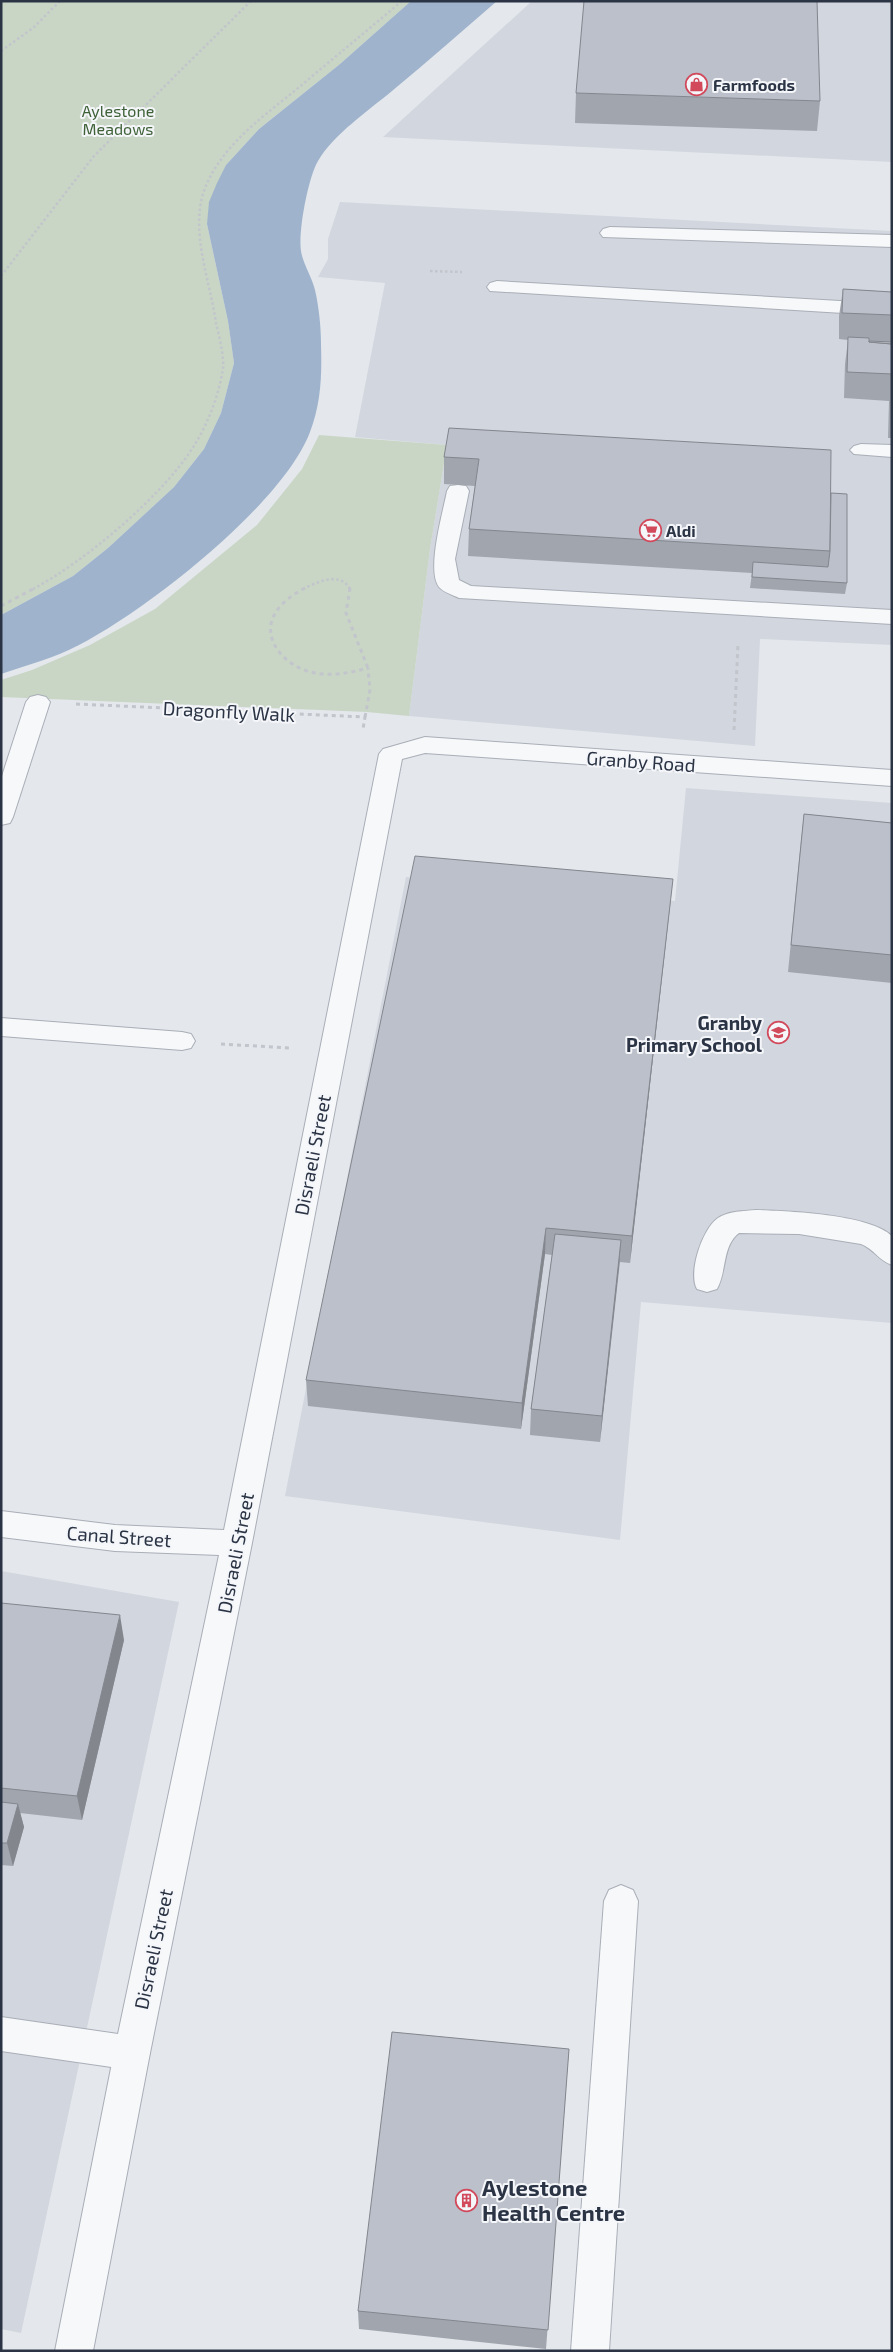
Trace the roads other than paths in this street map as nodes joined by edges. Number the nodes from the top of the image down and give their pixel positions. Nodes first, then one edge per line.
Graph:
1 (610, 233) dead end
2 (892, 241) edge
3 (497, 287) dead end
4 (892, 310) edge
5 (861, 450) dead end
6 (892, 451) edge
7 (458, 491) edge
8 (892, 617) edge
9 (38, 702) road end
10 (391, 754) joint
11 (892, 778) edge
12 (1, 816) edge
13 (1, 1027) edge
14 (182, 1041) road end
15 (892, 1254) edge
16 (707, 1281) dead end
17 (1, 1524) edge
18 (237, 1543) junction
19 (620, 1901) dead end
20 (1, 2034) edge
21 (132, 2053) junction
22 (74, 2351) edge
23 (590, 2351) edge

1 - 2 street
3 - 4 street
5 - 6 street
7 - 8 street
9 - 12 street
10 - 11 street, Granby Road
10 - 18 street, Disraeli Street
13 - 14 street
15 - 16 street
17 - 18 street, Canal Street
18 - 21 street, Disraeli Street
19 - 23 street
20 - 21 street
21 - 22 street, Disraeli Street

